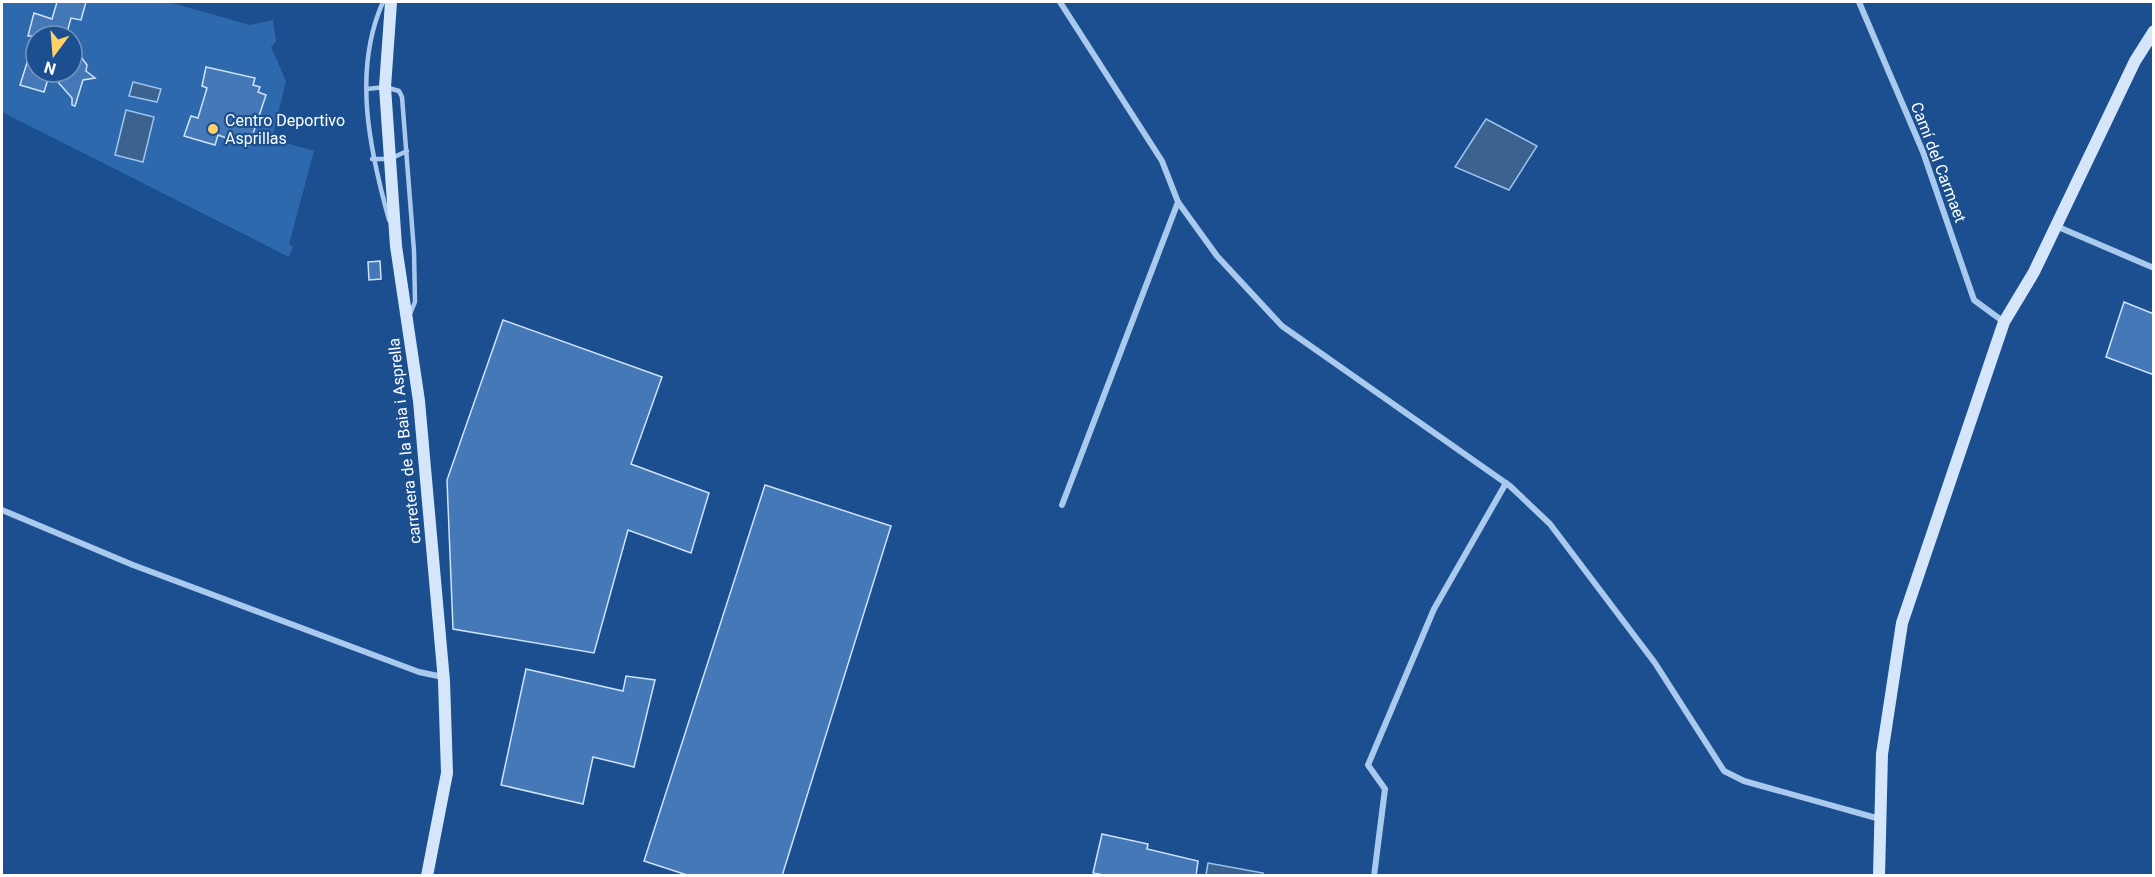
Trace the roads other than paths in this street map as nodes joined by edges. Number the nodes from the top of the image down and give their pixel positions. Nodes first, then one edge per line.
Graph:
1 (383, 2) edge
2 (390, 2) edge
3 (1060, 2) edge
4 (1859, 2) edge
5 (2154, 31) edge
6 (385, 87) junction
7 (366, 89) junction
8 (407, 151) junction
9 (372, 159) junction
10 (390, 159) junction
11 (1178, 202) junction
12 (2056, 226) junction
13 (396, 246) junction
14 (2154, 268) edge
15 (407, 320) junction
16 (2004, 322) junction
17 (1506, 483) junction
18 (1062, 505) dead end
19 (2, 510) edge
20 (443, 677) junction
21 (1880, 819) junction
22 (427, 876) edge
23 (1374, 876) edge
24 (1879, 876) edge

1 - 7 lane
2 - 6 main road, carretera de la Baia i Asprella
3 - 11 street
4 - 16 street, Camí del Carmaet
5 - 12 main road
6 - 7 lane
6 - 8 lane
6 - 10 main road, carretera de la Baia i Asprella
7 - 9 lane
8 - 10 lane
8 - 15 lane
9 - 10 lane
9 - 13 lane
10 - 13 main road, carretera de la Baia i Asprella
11 - 17 street
11 - 18 street
12 - 14 street
12 - 16 main road
13 - 15 main road, carretera de la Baia i Asprella
15 - 20 main road, carretera de la Baia i Asprella
16 - 21 main road
17 - 21 street
17 - 23 street
19 - 20 street
20 - 22 main road, carretera de la Baia i Asprella
21 - 24 main road

